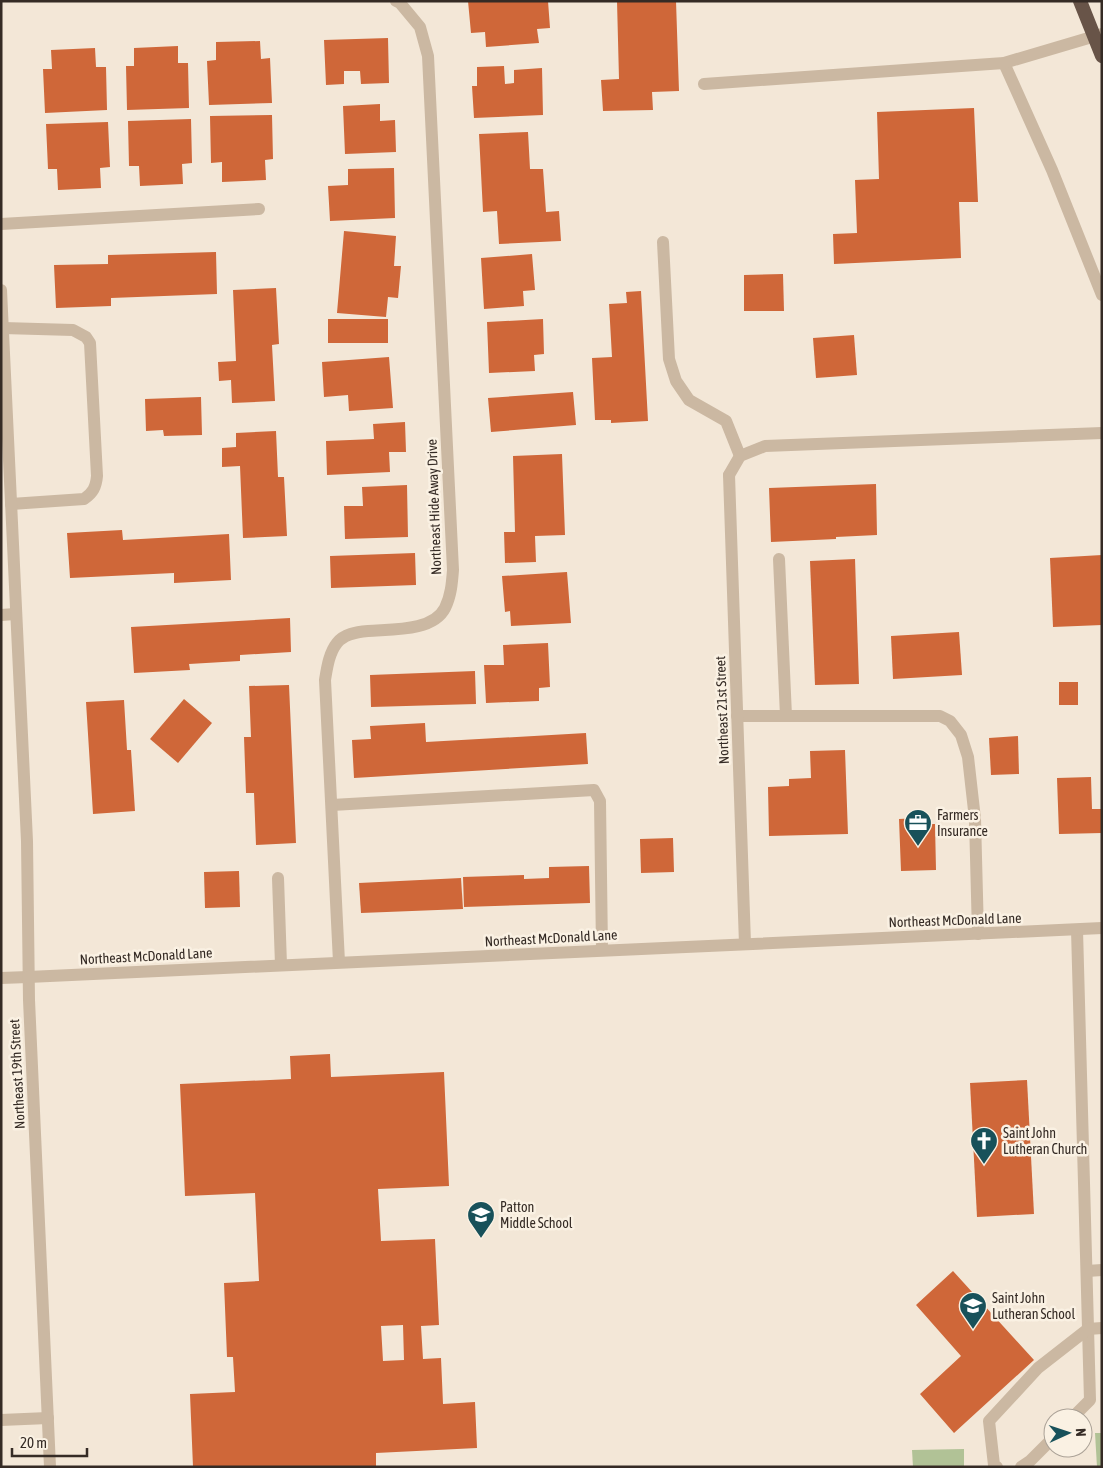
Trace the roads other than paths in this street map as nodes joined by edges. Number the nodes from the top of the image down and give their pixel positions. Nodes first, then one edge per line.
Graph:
1 (1080, 1) edge
2 (398, 2) edge
3 (1098, 35) edge
4 (1102, 56) edge
5 (1004, 63) junction
6 (704, 84) dead end
7 (259, 209) dead end
8 (1, 224) edge
9 (663, 242) dead end
10 (1, 290) edge
11 (1102, 295) edge
12 (2, 335) edge
13 (1102, 433) edge
14 (740, 456) junction
15 (10, 504) junction
16 (779, 559) dead end
17 (15, 614) junction
18 (1, 615) edge
19 (737, 716) junction
20 (786, 716) junction
21 (332, 805) junction
22 (278, 878) dead end
23 (1102, 928) edge
24 (1077, 930) junction
25 (978, 934) junction
26 (745, 944) junction
27 (602, 950) junction
28 (339, 962) junction
29 (281, 965) junction
30 (28, 977) junction
31 (1, 978) edge
32 (1102, 1270) edge
33 (1087, 1271) junction
34 (1102, 1328) edge
35 (1088, 1329) junction
36 (1096, 1400) edge
37 (1085, 1408) edge
38 (48, 1418) junction
39 (1, 1420) edge
40 (1043, 1448) edge
41 (50, 1467) edge
42 (997, 1467) edge
43 (1022, 1467) edge

1 - 3 highway
2 - 21 street, Northeast Hide Away Drive
3 - 4 highway
3 - 5 street
5 - 6 street
5 - 11 street
7 - 8 street
9 - 14 street
10 - 12 street, Northeast 19th Street
12 - 15 street, Northeast 19th Street
12 - 15 street
13 - 14 street
14 - 19 street, Northeast 21st Street
15 - 17 street, Northeast 19th Street
16 - 20 street
17 - 18 street
17 - 30 street, Northeast 19th Street
19 - 20 street
19 - 26 street, Northeast 21st Street
20 - 25 street
21 - 27 street
21 - 28 street, Northeast Hide Away Drive
22 - 29 street
23 - 24 street, Northeast McDonald Lane
24 - 25 street, Northeast McDonald Lane
24 - 33 street
25 - 26 street, Northeast McDonald Lane
26 - 27 street, Northeast McDonald Lane
27 - 28 street, Northeast McDonald Lane
28 - 29 street, Northeast McDonald Lane
29 - 30 street, Northeast McDonald Lane
30 - 31 street, Northeast McDonald Lane
30 - 38 street, Northeast 19th Street
32 - 33 street
33 - 35 street
34 - 35 street
35 - 36 street
35 - 42 street
36 - 37 street
38 - 39 street
38 - 41 street, Northeast 19th Street
40 - 43 street

